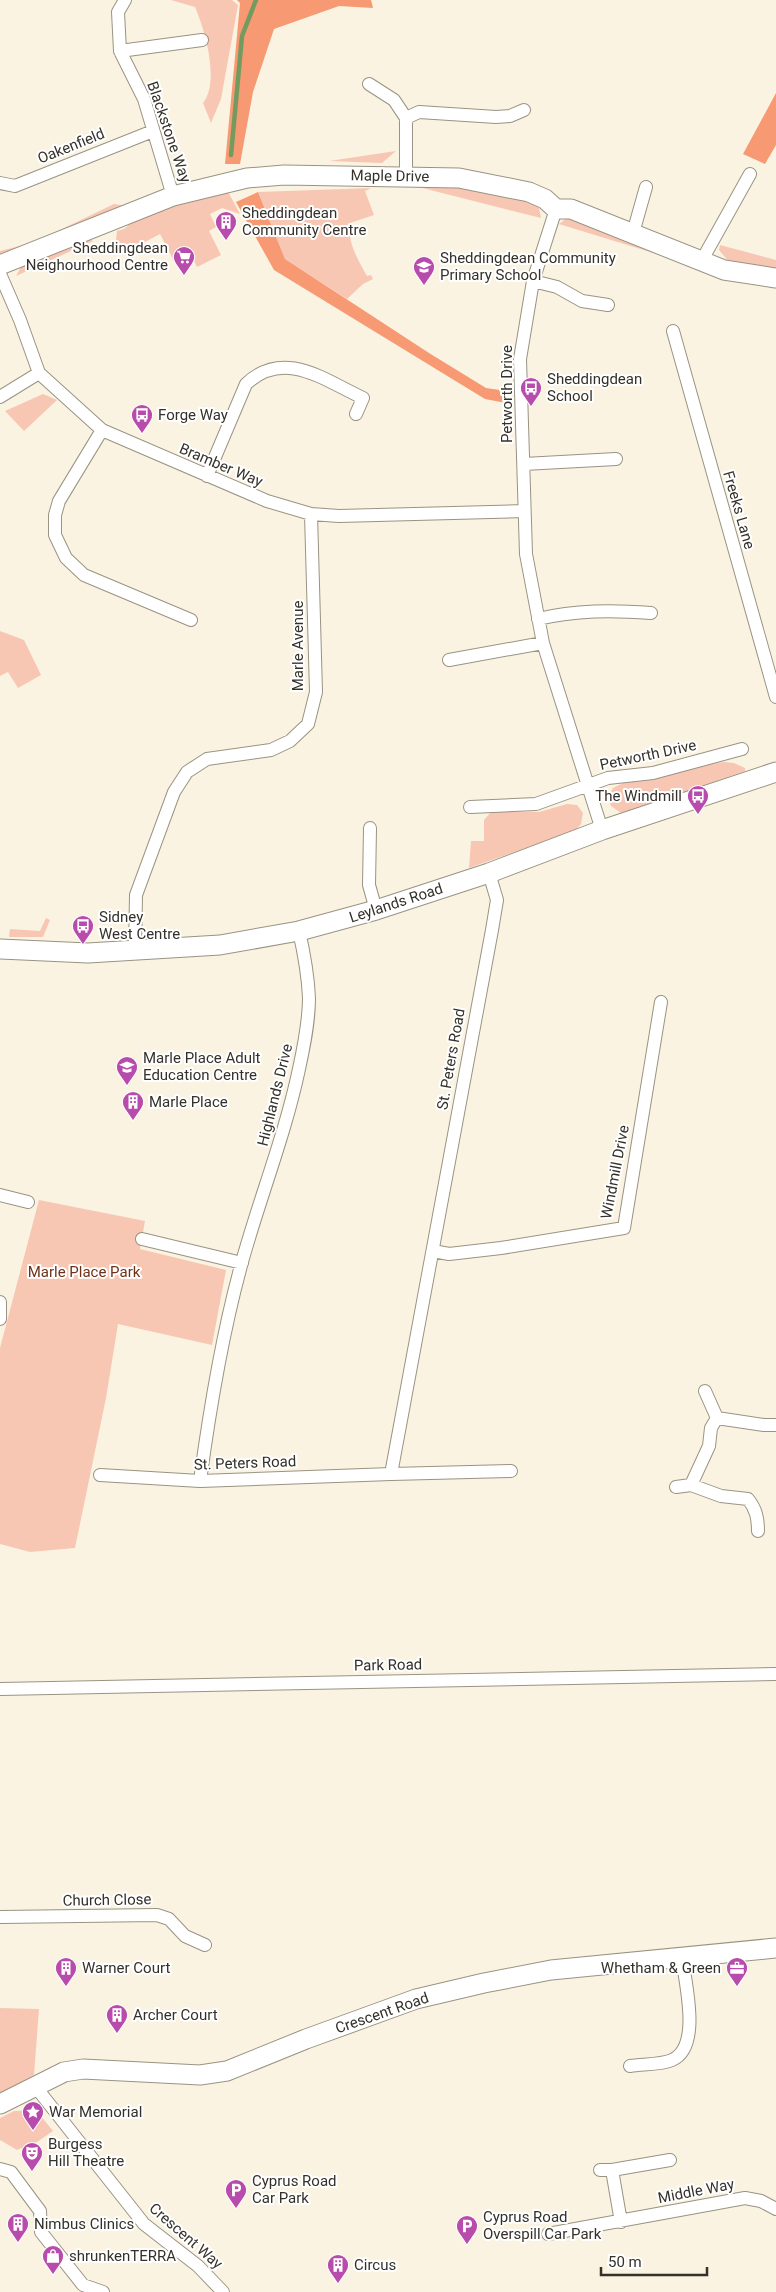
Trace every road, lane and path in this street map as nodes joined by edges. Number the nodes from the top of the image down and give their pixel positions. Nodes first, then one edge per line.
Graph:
1 (125, 0) edge
2 (202, 40) dead end
3 (120, 51) junction
4 (369, 84) dead end
5 (524, 110) dead end
6 (406, 118) junction
7 (153, 131) junction
8 (750, 174) dead end
9 (406, 175) junction
10 (0, 183) edge
11 (646, 187) dead end
12 (173, 196) junction
13 (556, 209) junction
14 (633, 233) junction
15 (702, 260) junction
16 (0, 265) edge
17 (0, 274) edge
18 (776, 278) edge
19 (533, 281) junction
20 (608, 305) dead end
21 (673, 331) dead end
22 (39, 373) junction
23 (0, 397) edge
24 (356, 414) dead end
25 (102, 430) junction
26 (616, 459) dead end
27 (524, 464) junction
28 (207, 476) junction
29 (524, 511) junction
30 (312, 514) junction
31 (651, 613) dead end
32 (538, 618) junction
33 (190, 620) dead end
34 (543, 643) junction
35 (449, 660) dead end
36 (776, 697) edge
37 (742, 749) dead end
38 (776, 772) edge
39 (590, 786) junction
40 (470, 807) dead end
41 (370, 828) dead end
42 (602, 830) junction
43 (489, 873) junction
44 (376, 910) junction
45 (299, 931) junction
46 (0, 950) edge
47 (135, 950) junction
48 (661, 1002) dead end
49 (0, 1195) edge
50 (28, 1202) dead end
51 (142, 1239) dead end
52 (433, 1251) junction
53 (242, 1263) junction
54 (0, 1302) edge
55 (0, 1319) edge
56 (706, 1391) dead end
57 (717, 1418) junction
58 (776, 1425) edge
59 (511, 1471) dead end
60 (391, 1474) junction
61 (100, 1475) dead end
62 (200, 1481) junction
63 (691, 1485) junction
64 (676, 1487) dead end
65 (758, 1531) dead end
66 (776, 1674) edge
67 (0, 1688) edge
68 (0, 1917) edge
69 (205, 1945) dead end
70 (776, 1948) edge
71 (682, 1958) junction
72 (630, 2066) dead end
73 (35, 2086) junction
74 (0, 2104) edge
75 (670, 2160) dead end
76 (0, 2169) edge
77 (776, 2209) edge
78 (620, 2222) junction
79 (548, 2234) dead end
80 (83, 2288) edge
81 (222, 2291) edge
82 (103, 2292) edge

1 - 3 street, Blackstone Way
2 - 3 street
3 - 7 street, Blackstone Way
4 - 6 street
5 - 6 street
6 - 9 street
7 - 10 street, Oakenfield
7 - 12 street, Blackstone Way
8 - 15 street
9 - 12 street, Maple Drive
9 - 13 street, Maple Drive
11 - 14 street
12 - 16 street, Maple Drive
13 - 14 street, Maple Drive
13 - 19 street, Petworth Drive
14 - 15 street, Maple Drive
15 - 18 street, Maple Drive
17 - 22 street, Bramber Way
19 - 20 street
19 - 27 street, Petworth Drive
21 - 36 street, Freeks Lane
22 - 23 street
22 - 25 street, Bramber Way
24 - 28 street
25 - 28 street, Bramber Way
25 - 33 street
26 - 27 street, Petworth Drive
27 - 29 street, Petworth Drive
28 - 30 street, Bramber Way
29 - 30 street, Bramber Way
29 - 32 street, Petworth Drive
30 - 47 street, Marle Avenue
31 - 32 street
32 - 34 street, Petworth Drive
34 - 35 street
34 - 39 street, Petworth Drive
37 - 39 street, Petworth Drive
38 - 42 street, Leylands Road
39 - 40 street, Petworth Drive
39 - 42 street, Petworth Drive
41 - 44 street
42 - 43 street, Leylands Road
43 - 44 street, Leylands Road
43 - 52 street, St. Peters Road
44 - 45 street, Leylands Road
45 - 47 street, Leylands Road
45 - 53 street, Highlands Drive
46 - 47 street, Leylands Road
48 - 52 street, Windmill Drive
49 - 50 street
51 - 53 street
52 - 60 street, St. Peters Road
53 - 62 street, Highlands Drive
54 - 55 street
56 - 57 street
57 - 58 street
57 - 63 street
59 - 60 street, St. Peters Road
60 - 62 street, St. Peters Road
61 - 62 street, St. Peters Road
63 - 64 street
63 - 65 street
66 - 67 street, Park Road
68 - 69 street, Church Close
70 - 71 street, Crescent Road
71 - 72 street
71 - 73 street, Crescent Road
73 - 74 street, Crescent Road
73 - 81 street, Crescent Way
75 - 78 street
76 - 80 street
77 - 78 street, Middle Way
78 - 79 street, Middle Way
80 - 82 street

